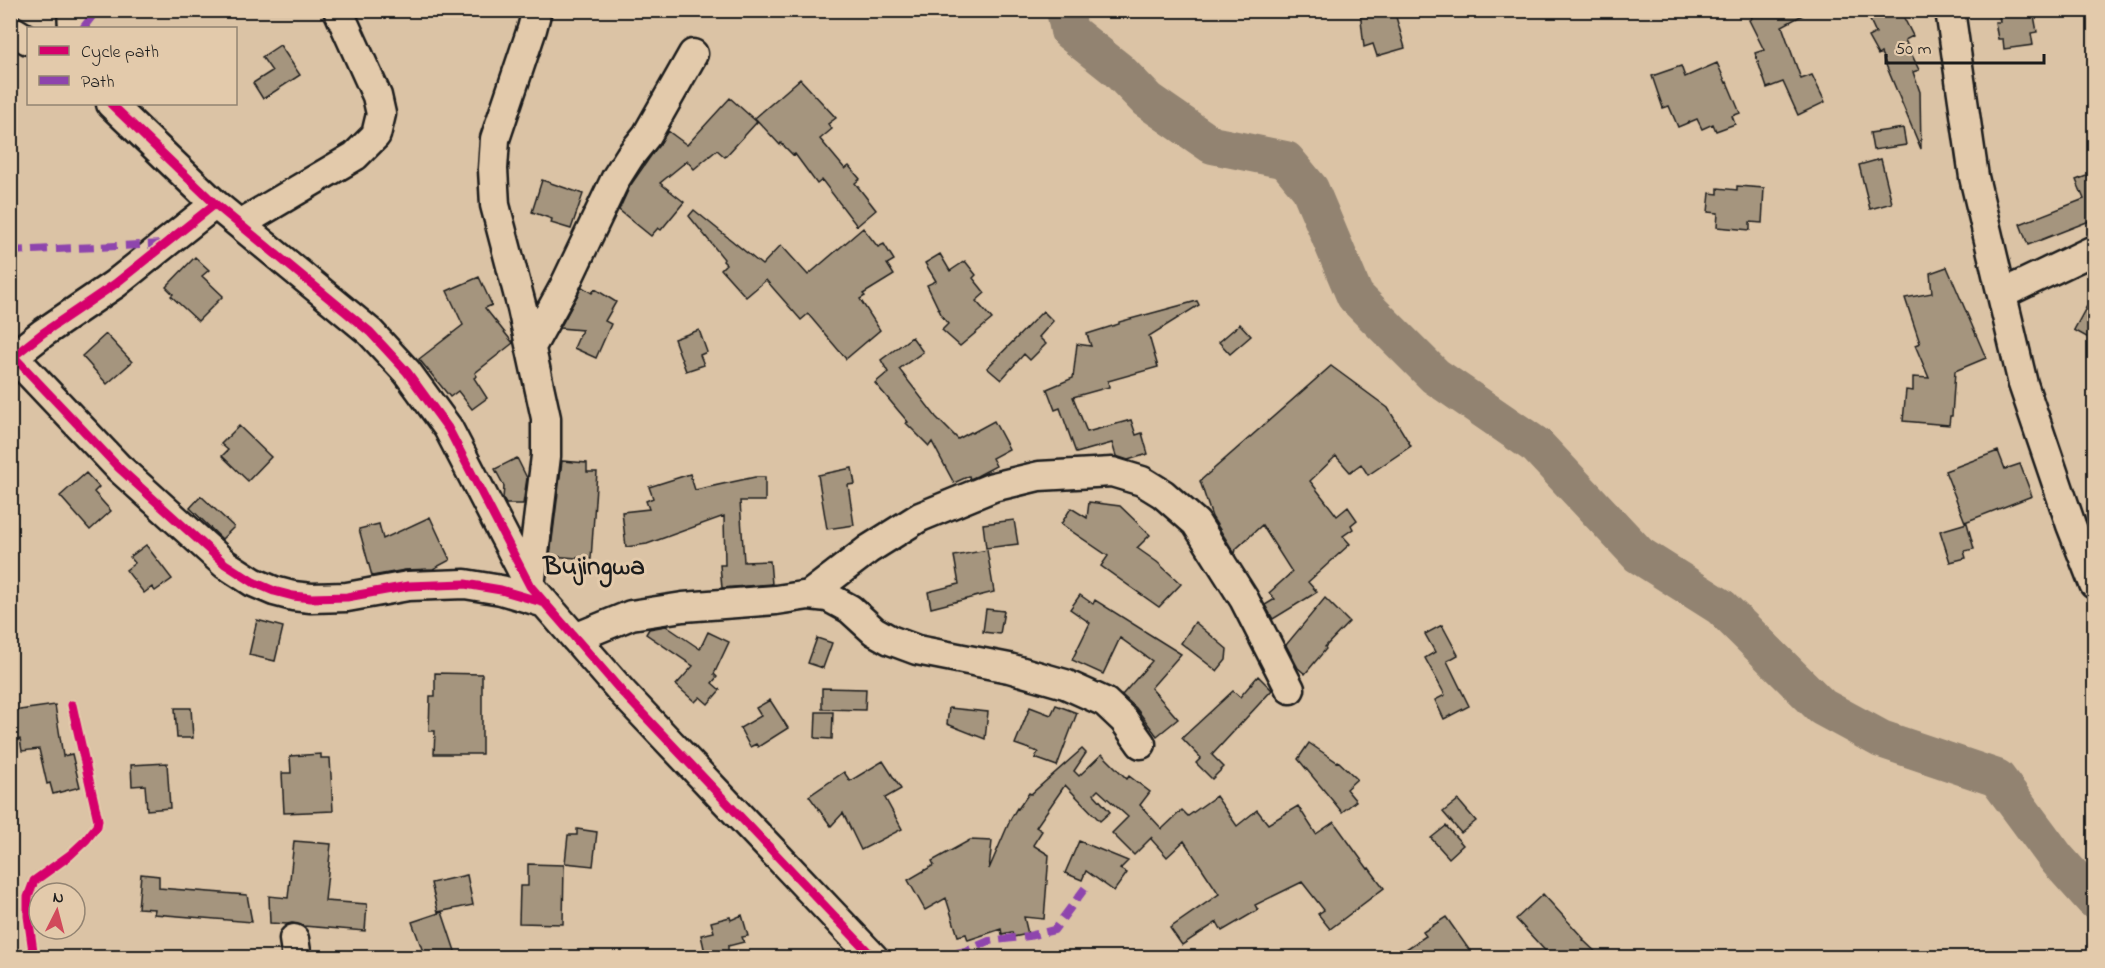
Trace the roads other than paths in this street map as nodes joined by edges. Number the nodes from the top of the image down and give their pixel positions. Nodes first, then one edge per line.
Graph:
1 (72, 10) edge
2 (338, 10) edge
3 (537, 10) edge
4 (1950, 10) edge
5 (73, 27) edge
6 (10, 29) edge
7 (27, 39) edge
8 (693, 54) dead end
9 (112, 105) edge
10 (216, 204) junction
11 (240, 224) junction
12 (2094, 250) edge
13 (2002, 294) junction
14 (531, 346) junction
15 (12, 358) edge
16 (2083, 525) edge
17 (2094, 584) edge
18 (537, 595) junction
19 (808, 595) junction
20 (575, 638) junction
21 (1290, 689) dead end
22 (1141, 744) dead end
23 (874, 957) edge

1 - 5 street
2 - 11 street
3 - 14 street
4 - 13 street
6 - 7 street
8 - 14 street
9 - 10 street
10 - 11 street
10 - 15 street
11 - 18 street
12 - 13 street
13 - 16 street
14 - 18 street
15 - 18 street
16 - 17 street
18 - 20 street
19 - 20 street
19 - 21 street
19 - 22 street
20 - 23 street

